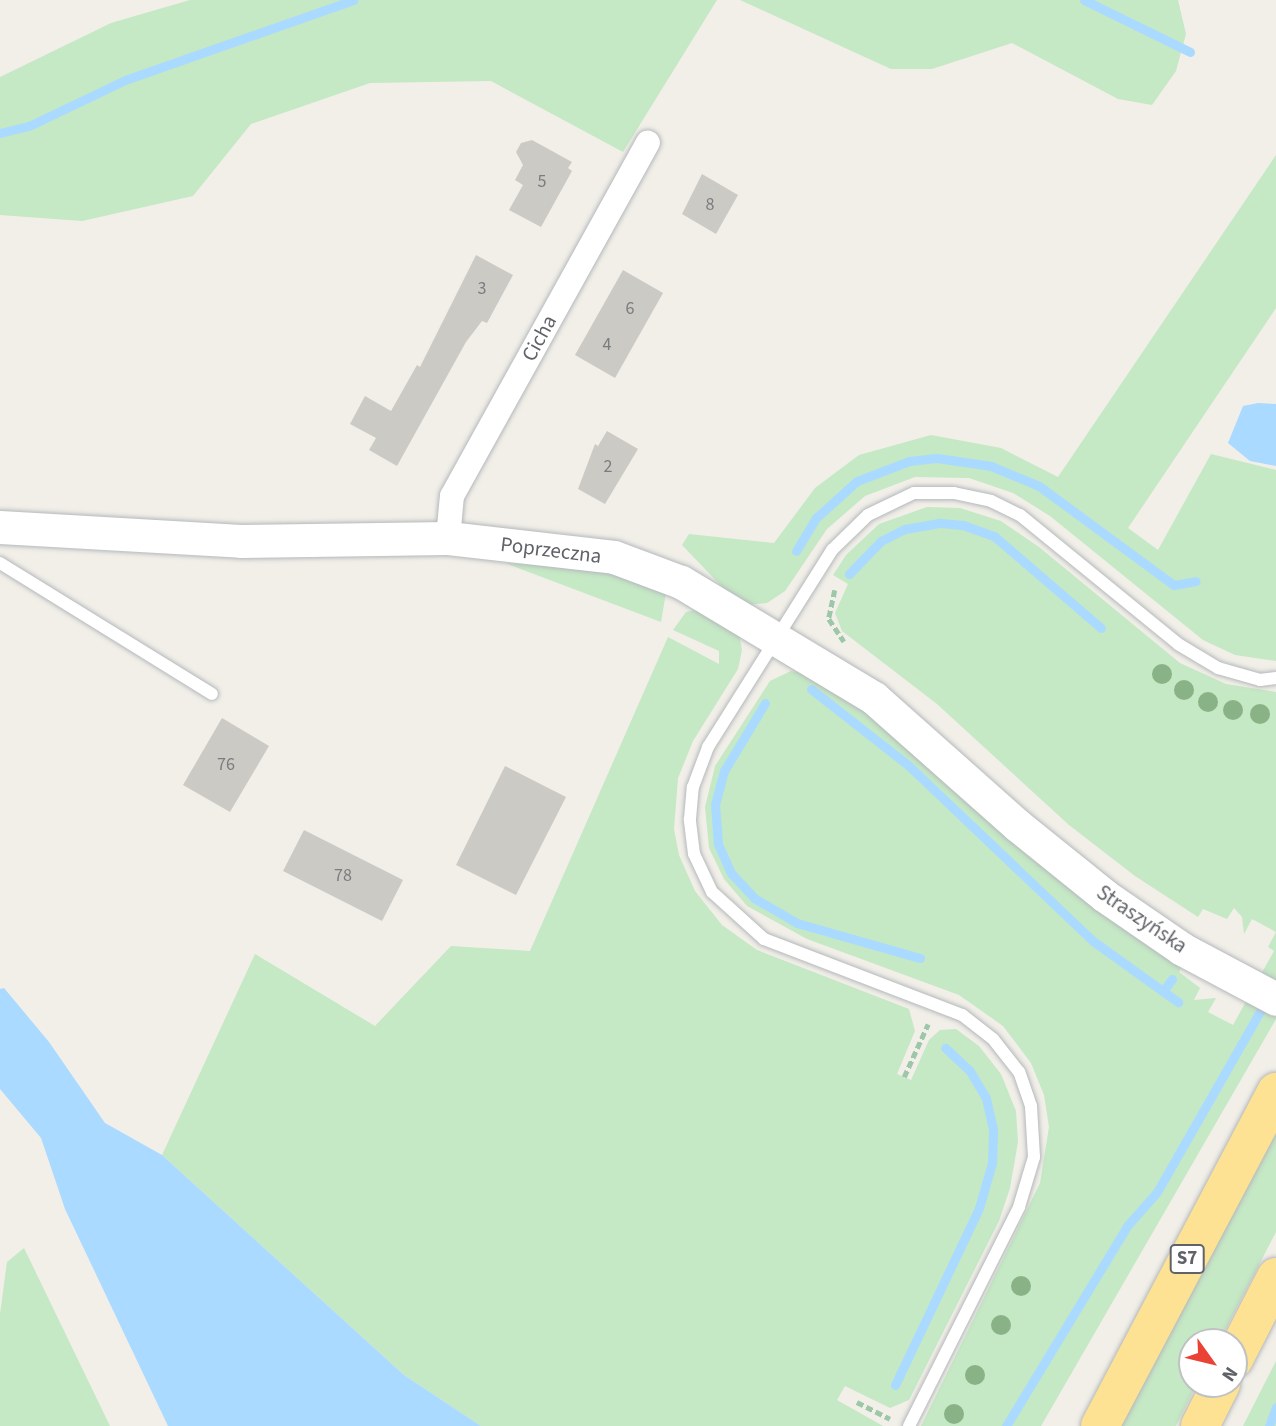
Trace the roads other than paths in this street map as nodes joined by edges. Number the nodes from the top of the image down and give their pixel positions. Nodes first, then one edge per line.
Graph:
1 (648, 143) dead end
2 (0, 527) edge
3 (448, 538) junction
4 (0, 563) edge
5 (777, 638) junction
6 (1276, 678) edge
7 (212, 694) dead end
8 (1017, 825) joint
9 (1276, 999) edge
10 (1276, 1092) edge
11 (1276, 1276) edge
12 (1248, 1331) edge
13 (1214, 1398) edge
14 (909, 1426) edge
15 (1100, 1426) edge
16 (1200, 1426) edge

1 - 3 street, Cicha
2 - 3 street, Poprzeczna
3 - 5 street, Poprzeczna
4 - 7 lane
5 - 6 lane
5 - 8 street, Poprzeczna
5 - 14 lane
8 - 9 street, Straszyńska
10 - 15 highway, S7
11 - 12 highway
13 - 16 highway

